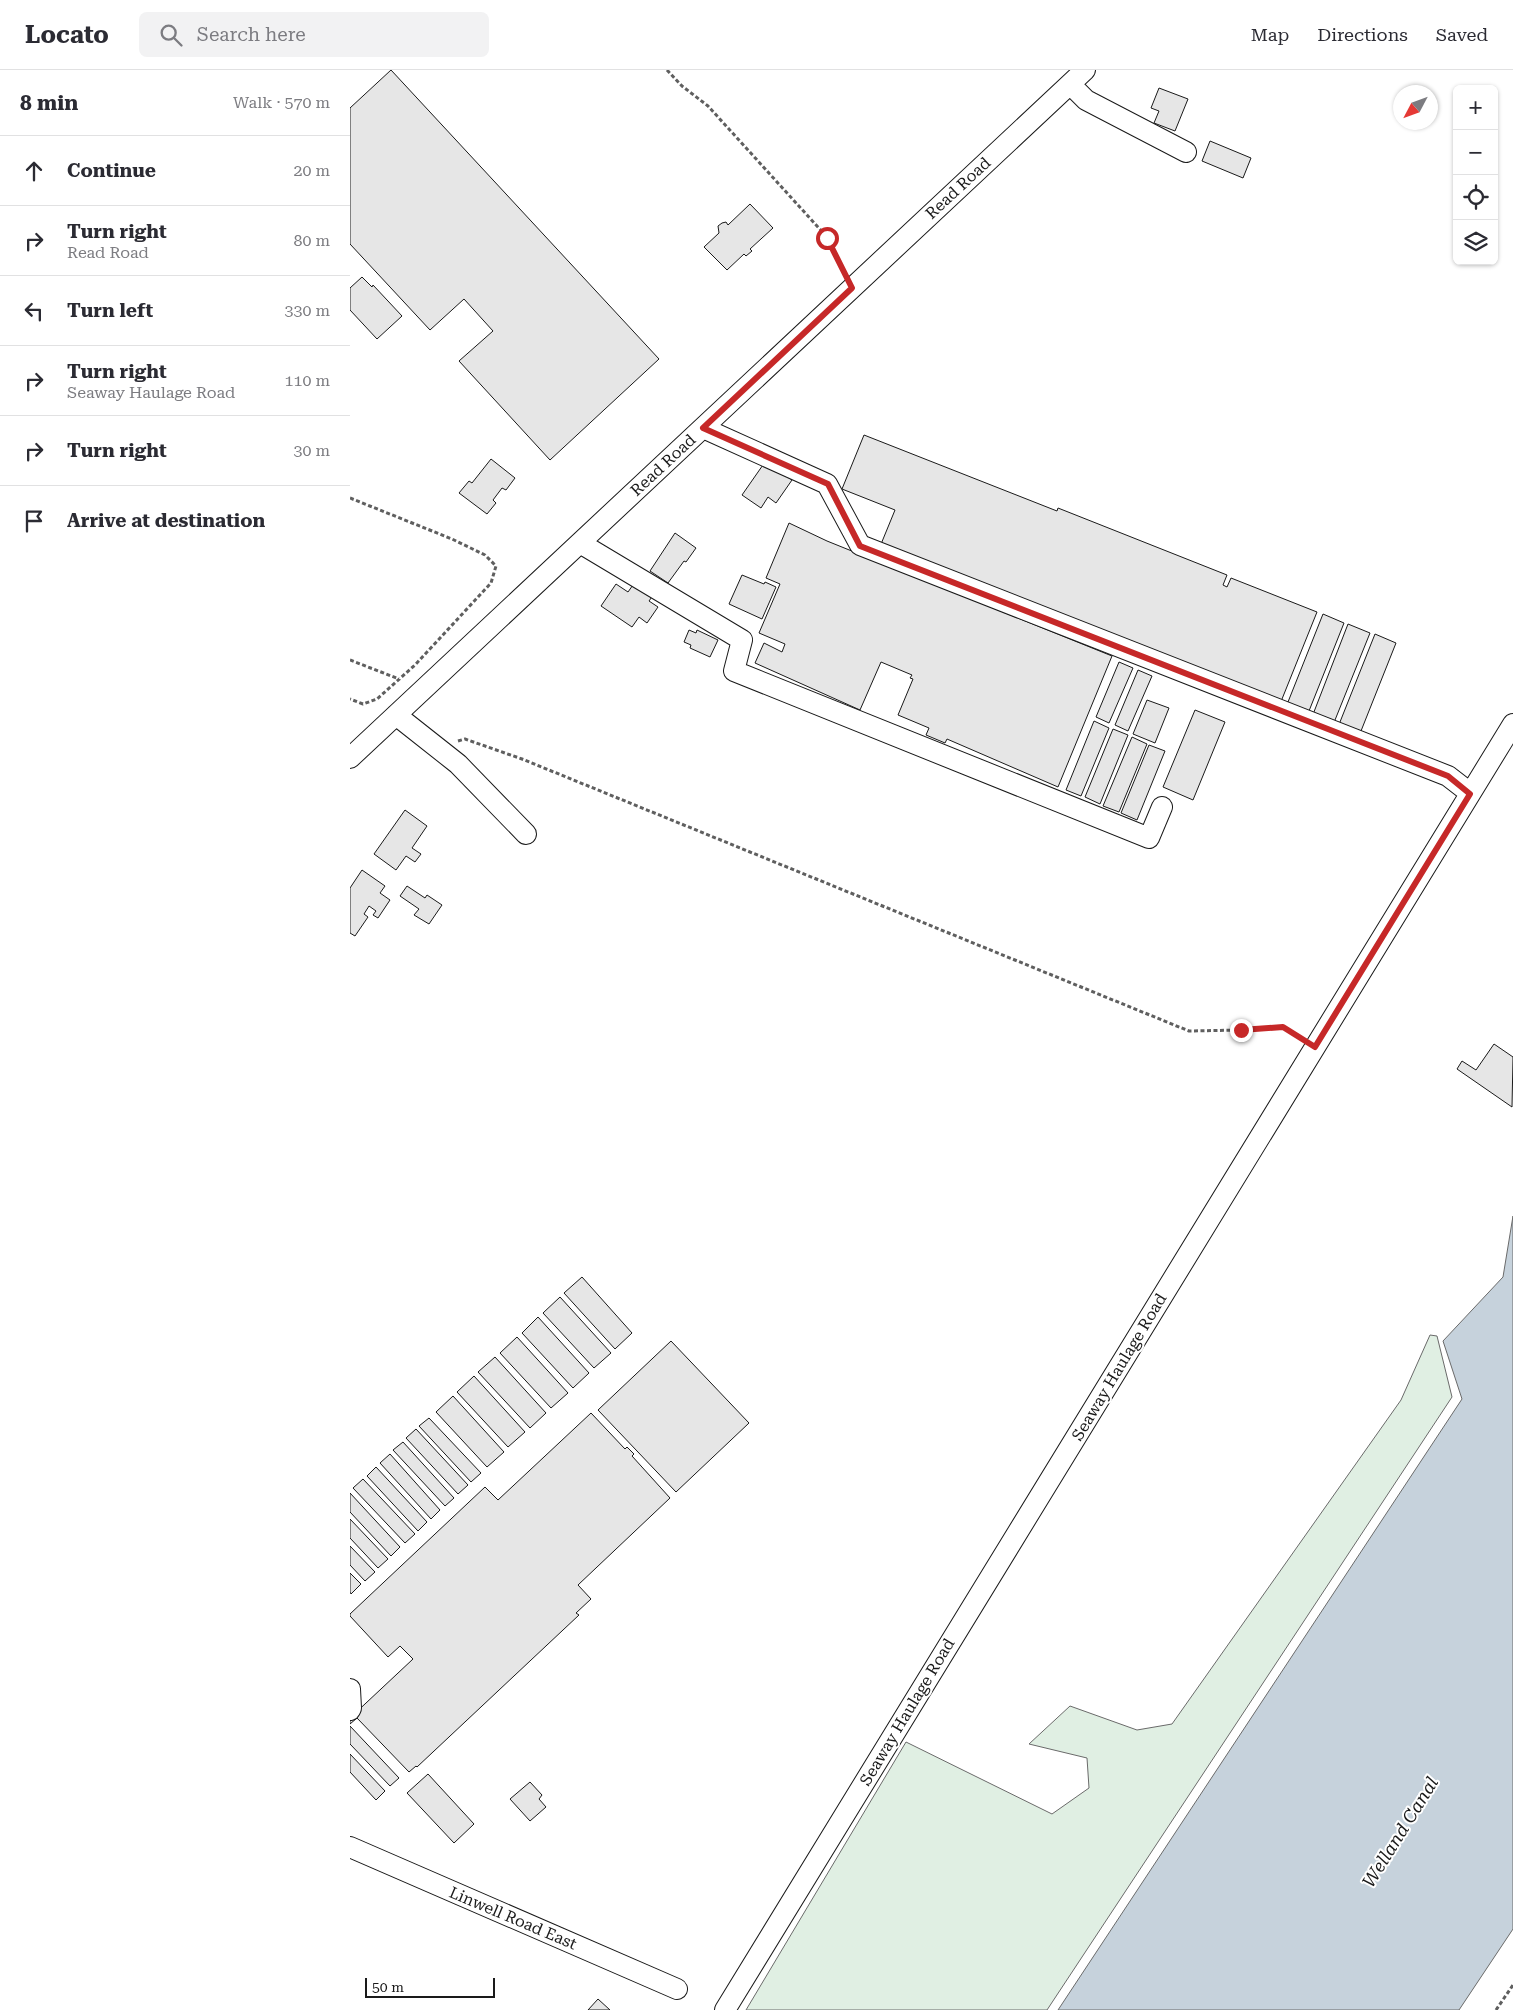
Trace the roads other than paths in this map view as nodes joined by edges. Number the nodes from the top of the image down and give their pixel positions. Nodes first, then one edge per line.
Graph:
1 (1085, 70) edge
2 (1070, 84) junction
3 (1186, 152) dead end
4 (703, 428) junction
5 (580, 543) junction
6 (396, 715) junction
7 (1513, 724) edge
8 (350, 758) edge
9 (1470, 794) junction
10 (1162, 807) dead end
11 (526, 834) dead end
12 (350, 1689) edge
13 (350, 1710) edge
14 (350, 1847) edge
15 (676, 1989) dead end
16 (726, 2010) edge

1 - 2 street, Read Road
2 - 3 street
2 - 4 street, Read Road
4 - 5 street, Read Road
4 - 9 street
5 - 6 street, Read Road
5 - 10 street
6 - 8 street, Read Road
6 - 11 street
7 - 9 street, Seaway Haulage Road
9 - 16 street, Seaway Haulage Road
12 - 13 street
14 - 15 street, Linwell Road East

